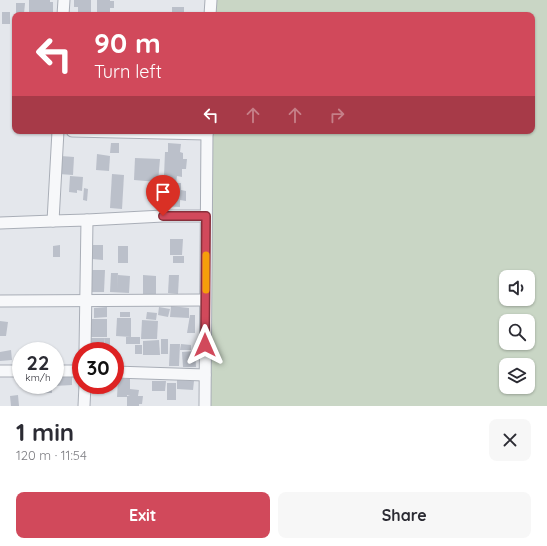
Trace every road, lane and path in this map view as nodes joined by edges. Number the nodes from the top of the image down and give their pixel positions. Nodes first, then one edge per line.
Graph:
1 (64, 0) edge
2 (211, 0) edge
3 (63, 12) edge
4 (210, 12) edge
5 (58, 134) edge
6 (207, 134) edge
7 (206, 216) junction
8 (53, 220) junction
9 (87, 220) junction
10 (0, 223) edge
11 (206, 300) junction
12 (0, 301) edge
13 (85, 301) junction
14 (85, 342) edge
15 (0, 371) edge
16 (12, 371) edge
17 (124, 372) edge
18 (205, 375) junction
19 (85, 394) edge
20 (84, 406) edge
21 (205, 406) edge

1 - 3 street
2 - 4 street
5 - 8 street
6 - 7 street
7 - 9 street
7 - 11 street
8 - 9 street
8 - 10 street
9 - 13 street
11 - 13 street
11 - 18 street
12 - 13 street
13 - 14 street
15 - 16 street
17 - 18 street
18 - 21 street
19 - 20 street

